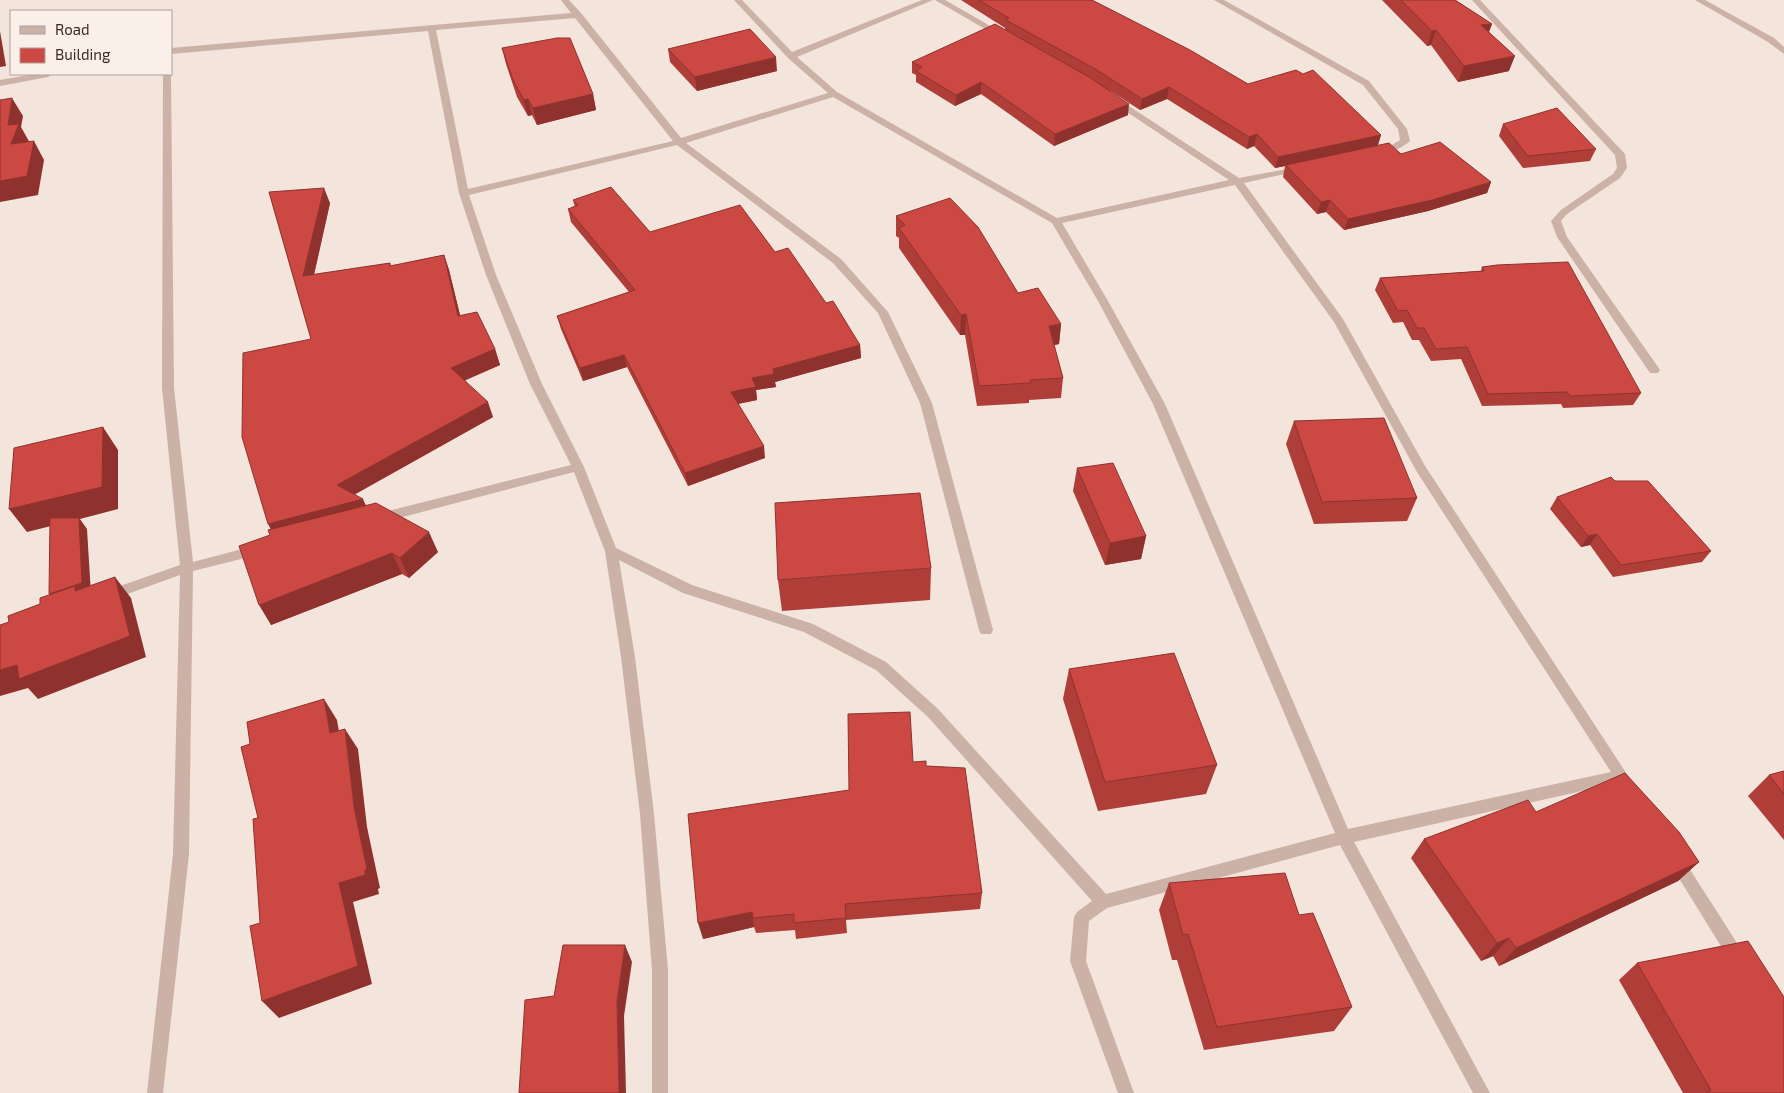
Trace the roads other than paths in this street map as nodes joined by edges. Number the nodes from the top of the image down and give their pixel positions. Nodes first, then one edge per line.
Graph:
1 (565, 0) edge
2 (738, 0) edge
3 (929, 0) edge
4 (939, 0) edge
5 (1218, 0) edge
6 (1476, 0) edge
7 (1699, 0) edge
8 (578, 15) junction
9 (432, 29) junction
10 (1007, 38) edge
11 (172, 51) edge
12 (1784, 51) edge
13 (791, 56) junction
14 (43, 75) edge
15 (167, 75) edge
16 (0, 83) edge
17 (834, 94) junction
18 (1109, 96) edge
19 (679, 142) junction
20 (1364, 154) edge
21 (1306, 167) edge
22 (1238, 182) junction
23 (464, 194) junction
24 (1056, 221) junction
25 (1654, 370) dead end
26 (578, 467) junction
27 (368, 521) edge
28 (272, 546) edge
29 (611, 551) junction
30 (186, 568) junction
31 (93, 601) edge
32 (986, 630) dead end
33 (1622, 776) junction
34 (1637, 800) edge
35 (1344, 837) junction
36 (1669, 850) edge
37 (1103, 902) junction
38 (1747, 973) edge
39 (155, 1093) edge
40 (660, 1093) edge
41 (1126, 1093) edge
42 (1482, 1093) edge

1 - 8 street
2 - 13 street
3 - 13 street
4 - 10 street
5 - 20 street
6 - 25 street
7 - 12 street
8 - 9 street
8 - 19 street
9 - 11 street
9 - 23 street
13 - 17 street
14 - 16 street
15 - 30 street
17 - 19 street
17 - 24 street
18 - 22 street
19 - 23 street
19 - 32 street
21 - 22 street
22 - 24 street
22 - 33 street
23 - 26 street
24 - 35 street
26 - 27 street
26 - 29 street
28 - 30 street
29 - 37 street
29 - 40 street
30 - 31 street
30 - 39 street
33 - 34 street
33 - 35 street
35 - 37 street
35 - 42 street
36 - 38 street
37 - 41 street

